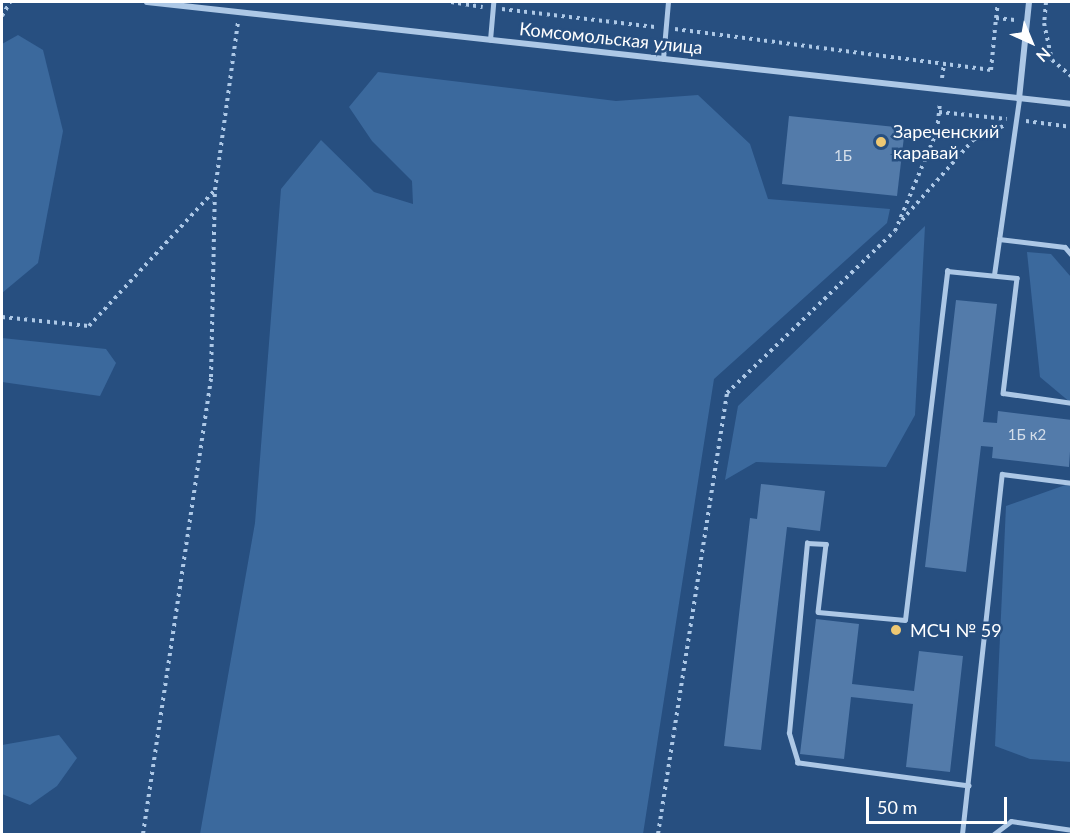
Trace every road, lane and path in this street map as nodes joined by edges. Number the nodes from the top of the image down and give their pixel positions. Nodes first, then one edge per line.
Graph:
1 (10, 2) edge
2 (147, 2) edge
3 (451, 2) edge
4 (494, 2) edge
5 (668, 2) edge
6 (998, 2) edge
7 (1029, 2) edge
8 (1046, 2) edge
9 (493, 8) junction
10 (240, 12) junction
11 (2, 16) edge
12 (996, 18) junction
13 (1027, 21) junction
14 (1044, 23) junction
15 (666, 28) junction
16 (490, 40) junction
17 (663, 59) junction
18 (944, 64) junction
19 (1071, 77) edge
20 (941, 90) junction
21 (1019, 99) junction
22 (1071, 104) edge
23 (1016, 120) junction
24 (215, 190) junction
25 (896, 231) junction
26 (999, 239) junction
27 (1071, 255) edge
28 (993, 275) junction
29 (2, 317) edge
30 (1071, 403) edge
31 (1071, 483) edge
32 (969, 786) junction
33 (1071, 830) edge
34 (143, 834) edge
35 (658, 834) edge
36 (962, 834) edge
37 (994, 834) edge

1 - 11 path
2 - 10 street, Комсомольская улица
3 - 9 path
4 - 9 lane
5 - 15 lane
6 - 12 path
7 - 13 street
8 - 14 path
9 - 15 path
9 - 16 lane
10 - 16 street, Комсомольская улица
10 - 24 path
12 - 13 path
12 - 18 path
13 - 14 path
13 - 21 street
14 - 19 path
15 - 17 lane
15 - 18 path
16 - 17 street, Комсомольская улица
17 - 20 street, Комсомольская улица
18 - 20 path
20 - 21 street, Комсомольская улица
20 - 25 path
21 - 22 street, Комсомольская улица
21 - 23 lane
23 - 25 path
23 - 26 lane
24 - 29 path
24 - 34 path
25 - 35 path
26 - 27 lane
26 - 28 lane
28 - 30 lane
28 - 32 lane
31 - 32 lane
32 - 36 lane
33 - 37 lane

